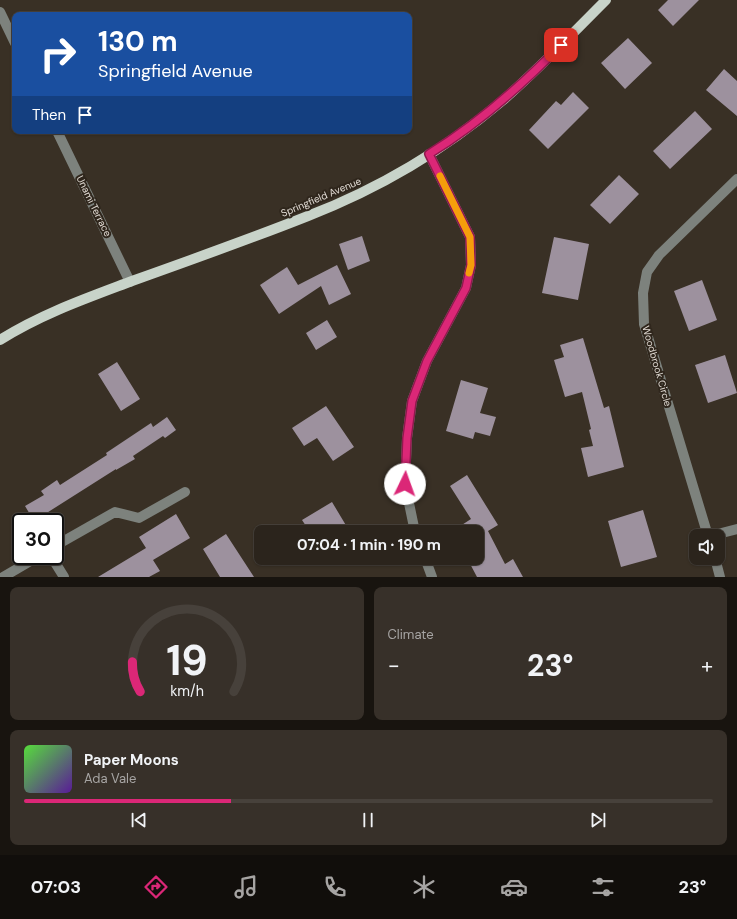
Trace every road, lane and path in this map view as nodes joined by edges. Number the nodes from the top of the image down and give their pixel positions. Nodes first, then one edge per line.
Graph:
1 (606, 0) edge
2 (0, 12) edge
3 (12, 37) edge
4 (58, 134) edge
5 (429, 154) junction
6 (737, 179) edge
7 (130, 282) junction
8 (0, 340) edge
9 (185, 492) dead end
10 (414, 525) edge
11 (707, 529) edge
12 (737, 529) edge
13 (725, 532) edge
14 (64, 541) edge
15 (23, 565) edge
16 (56, 565) edge
17 (428, 565) edge
18 (717, 565) edge
19 (3, 577) edge
20 (64, 577) edge
21 (432, 577) edge
22 (720, 577) edge

1 - 5 main road, Springfield Avenue
2 - 3 street
4 - 7 street, Unami Terrace
5 - 7 main road, Springfield Avenue
5 - 10 street
6 - 11 street, Woodbrook Circle
7 - 8 main road, Springfield Avenue
9 - 14 street
12 - 13 street, Woodbrook Circle
15 - 19 street
16 - 20 street
17 - 21 street
18 - 22 street

